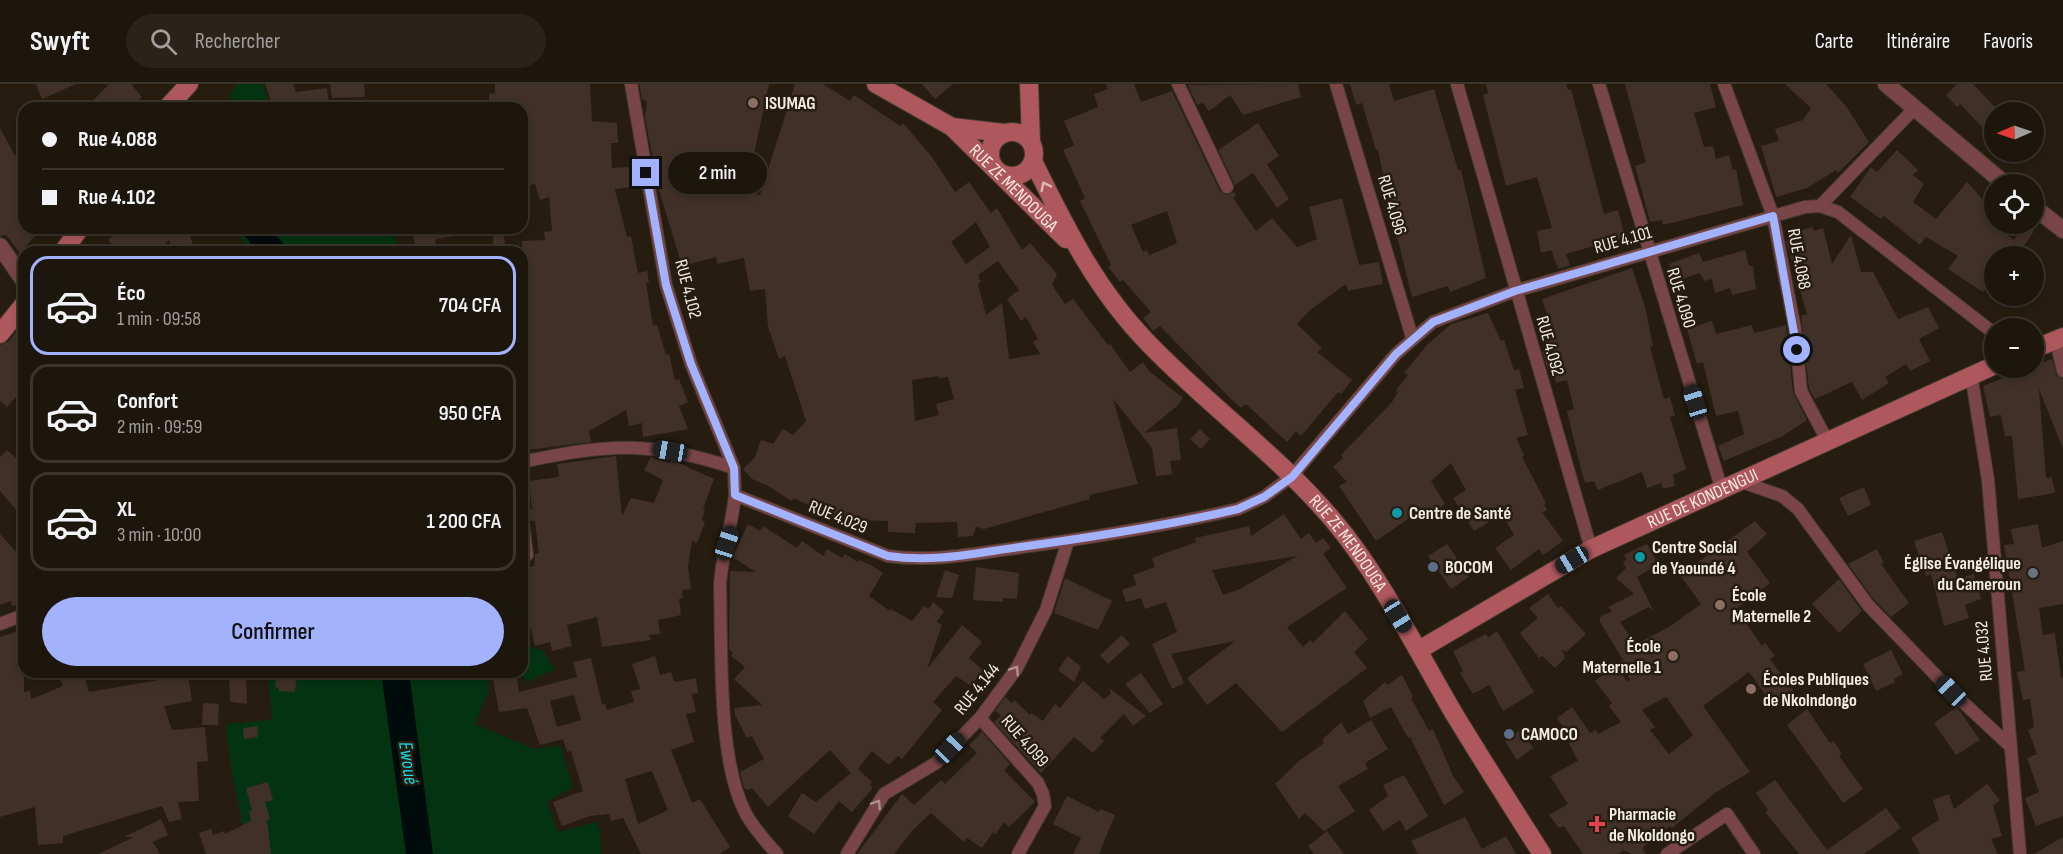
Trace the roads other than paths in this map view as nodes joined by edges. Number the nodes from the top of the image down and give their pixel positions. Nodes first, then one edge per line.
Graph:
1 (189, 84) edge
2 (630, 84) edge
3 (876, 84) edge
4 (1178, 84) edge
5 (1336, 84) edge
6 (1457, 84) edge
7 (1599, 84) edge
8 (1724, 84) edge
9 (1886, 84) edge
10 (1029, 85) edge
11 (172, 102) edge
12 (1913, 110) junction
13 (951, 127) junction
14 (1009, 132) junction
15 (1031, 142) junction
16 (1033, 161) junction
17 (998, 171) junction
18 (1993, 174) edge
19 (1227, 187) dead end
20 (1820, 206) junction
21 (2044, 215) edge
22 (1773, 216) junction
23 (2063, 230) edge
24 (0, 246) edge
25 (1076, 249) junction
26 (1648, 252) junction
27 (18, 272) edge
28 (1515, 291) junction
29 (18, 312) edge
30 (1984, 325) edge
31 (0, 334) edge
32 (1412, 337) junction
33 (2059, 338) edge
34 (2044, 345) edge
35 (1984, 369) edge
36 (2063, 371) edge
37 (1971, 374) junction
38 (1828, 441) junction
39 (528, 461) edge
40 (734, 468) junction
41 (1292, 477) junction
42 (1729, 484) junction
43 (735, 495) junction
44 (1068, 541) junction
45 (1591, 549) junction
46 (18, 617) edge
47 (0, 624) edge
48 (1419, 650) junction
49 (980, 718) junction
50 (2010, 746) junction
51 (777, 854) edge
52 (847, 854) edge
53 (1018, 854) edge
54 (1542, 854) edge
55 (1667, 854) edge
56 (1754, 854) edge
57 (2020, 854) edge

1 - 11 main road
2 - 40 street, RUE 4.102
3 - 13 main road, RUE ZE MENDOUGA
4 - 19 street
5 - 32 street, RUE 4.096
6 - 28 street, RUE 4.092
7 - 26 street, RUE 4.090
8 - 22 street, RUE 4.088
9 - 12 street
10 - 14 main road
10 - 15 main road
12 - 18 street
12 - 20 street
13 - 14 main road, RUE ZE MENDOUGA
13 - 17 main road, RUE ZE MENDOUGA
14 - 15 main road
14 - 17 main road
15 - 16 main road
16 - 17 main road
25 -> 16 main road, RUE ZE MENDOUGA
17 - 25 main road, RUE ZE MENDOUGA
20 - 22 street, RUE 4.101
20 - 30 street
21 - 23 street
22 - 26 street, RUE 4.101
22 - 38 street, RUE 4.088
24 - 27 street
25 - 41 main road, RUE ZE MENDOUGA
26 - 28 street, RUE 4.101
26 - 42 street, RUE 4.090
28 - 32 street, RUE 4.101
28 - 45 street, RUE 4.092
29 - 31 main road
32 - 41 street, RUE 4.101
33 - 34 main road
33 - 36 street
35 - 37 main road, RUE DE KONDENGUI
37 - 38 main road, RUE DE KONDENGUI
37 - 50 street, RUE 4.032
38 - 42 main road, RUE DE KONDENGUI
39 - 40 street
40 - 43 street, RUE 4.102
41 - 44 street, RUE 4.029
41 - 48 main road, RUE ZE MENDOUGA
42 - 45 main road, RUE DE KONDENGUI
42 - 50 street
43 - 44 street, RUE 4.029
43 - 51 street
49 -> 44 street, RUE 4.144
45 - 48 main road, RUE DE KONDENGUI
46 - 47 street
48 - 54 main road, RUE ZE MENDOUGA
52 -> 49 street, RUE 4.144
49 - 53 street, RUE 4.099
50 - 57 street, RUE 4.032
55 - 56 street

